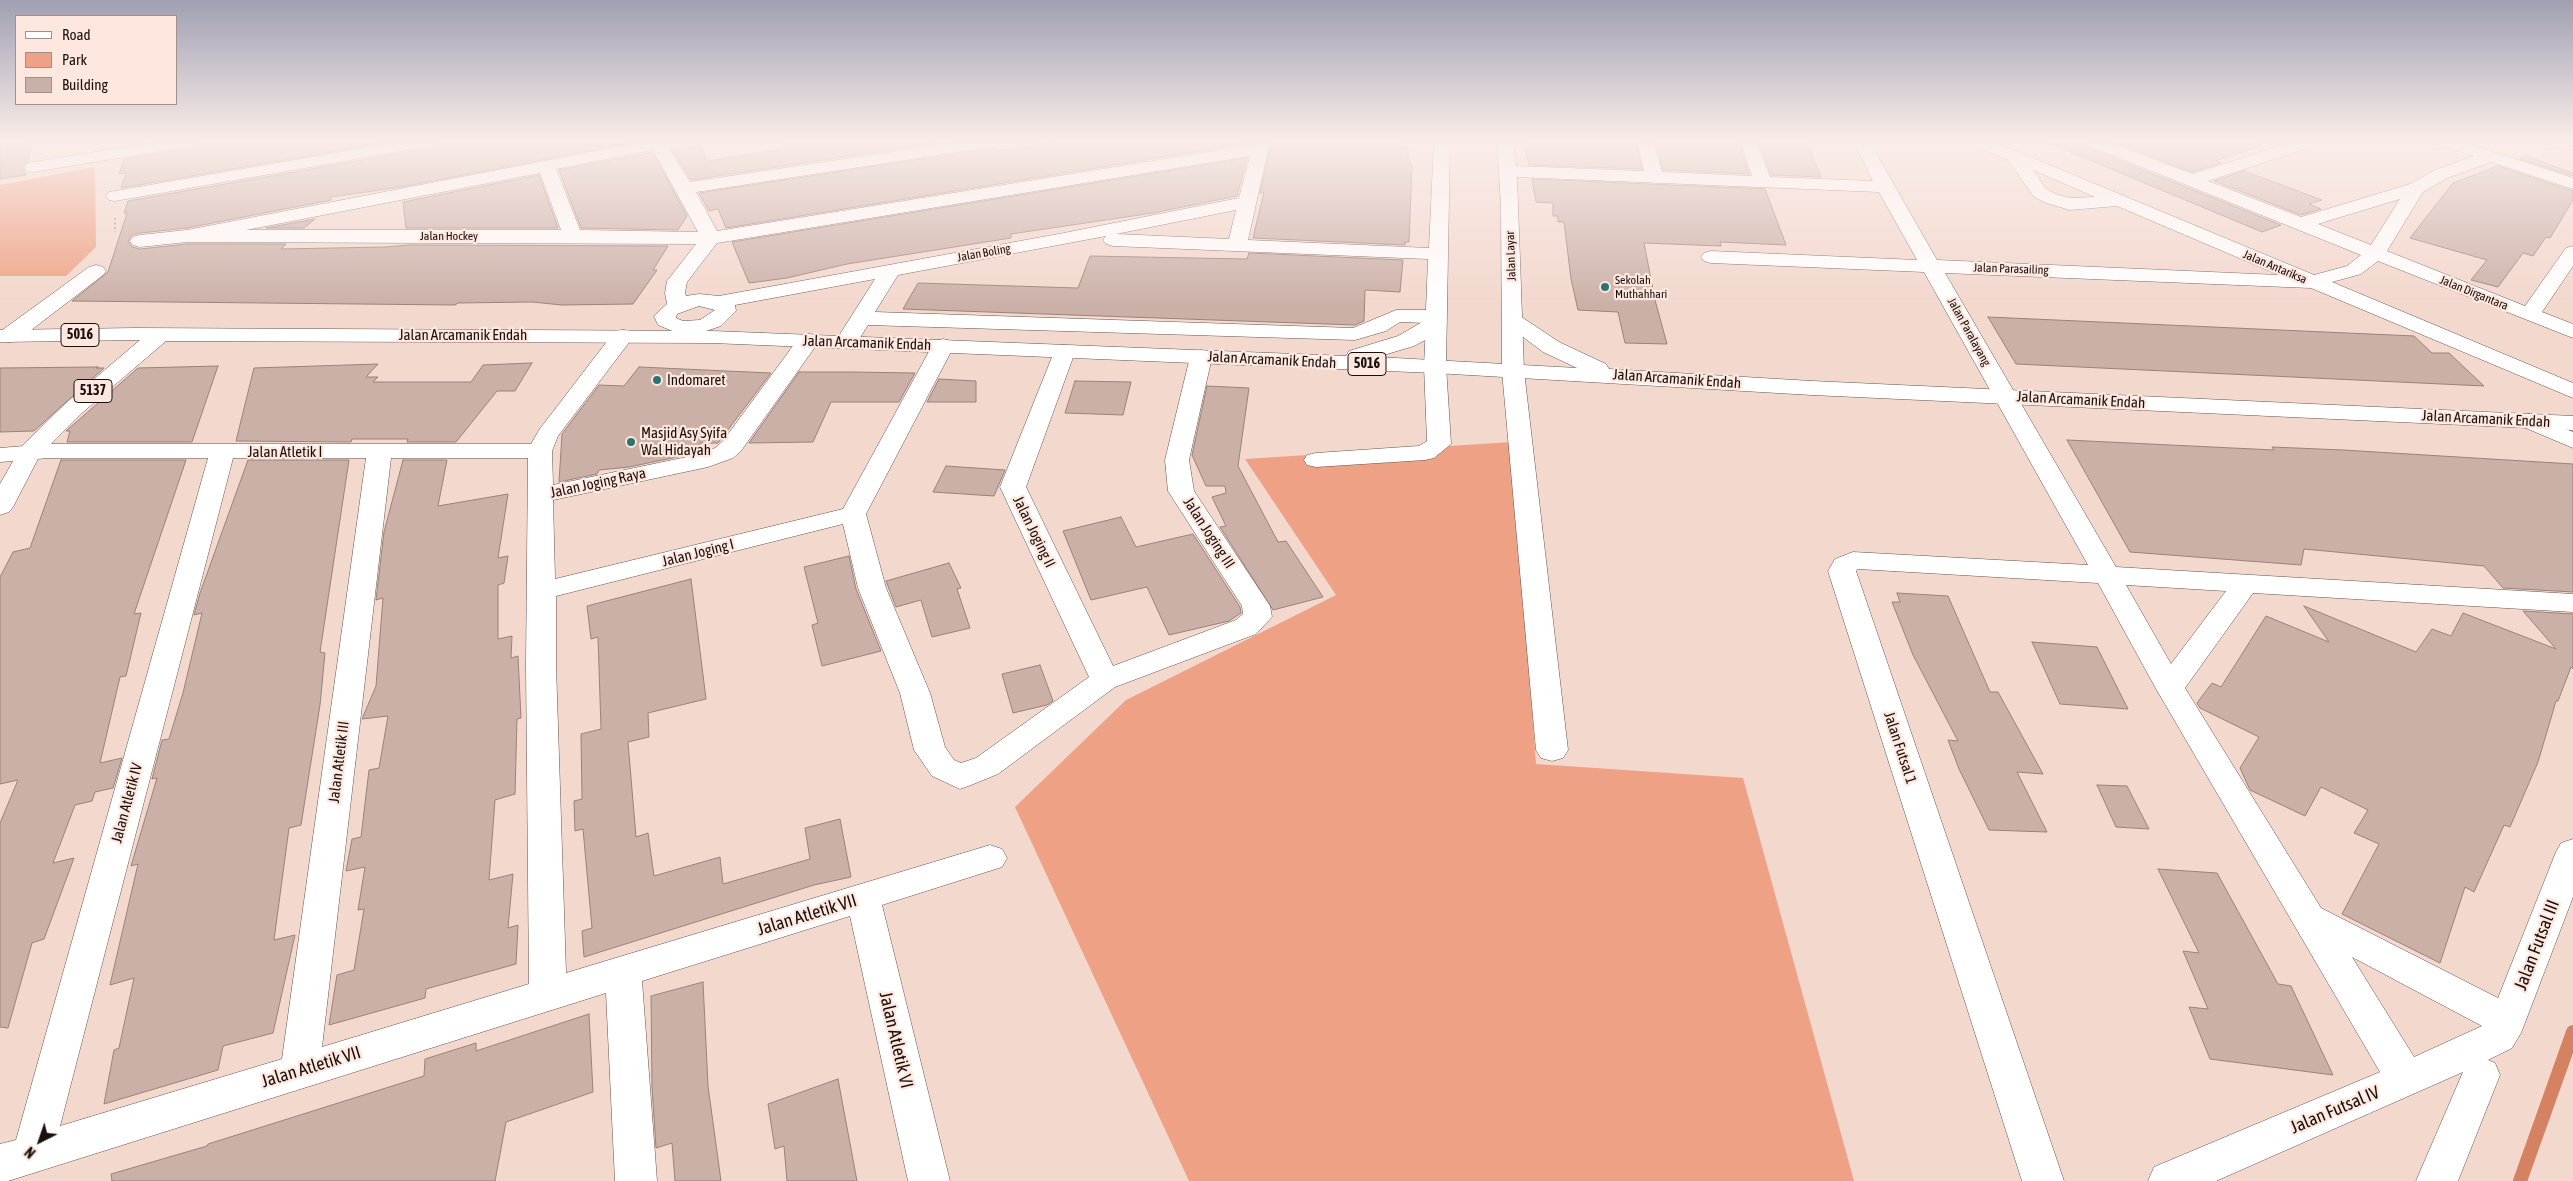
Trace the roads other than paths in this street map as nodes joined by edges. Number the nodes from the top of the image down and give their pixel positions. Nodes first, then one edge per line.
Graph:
1 (392, 196) edge
2 (558, 196) edge
3 (688, 196) edge
4 (969, 196) edge
5 (1249, 196) edge
6 (1440, 196) edge
7 (1508, 196) edge
8 (1890, 196) edge
9 (2110, 196) edge
10 (2233, 196) edge
11 (2389, 196) edge
12 (2411, 196) edge
13 (1248, 202) junction
14 (2301, 223) junction
15 (187, 236) junction
16 (573, 236) junction
17 (1064, 239) junction
18 (140, 241) dead end
19 (707, 242) junction
20 (1237, 244) junction
21 (2573, 252) edge
22 (2376, 253) junction
23 (1438, 254) junction
24 (1710, 257) dead end
25 (1932, 266) junction
26 (892, 269) junction
27 (96, 271) road end
28 (2312, 282) junction
29 (671, 311) junction
30 (2529, 315) junction
31 (861, 318) junction
32 (1436, 319) junction
33 (715, 320) junction
34 (1513, 320) junction
35 (2573, 332) edge
36 (160, 334) junction
37 (4, 336) edge
38 (623, 336) junction
39 (646, 336) junction
40 (809, 340) junction
41 (846, 342) junction
42 (943, 346) junction
43 (1064, 352) junction
44 (1201, 357) junction
45 (1334, 363) junction
46 (1435, 366) junction
47 (1513, 371) junction
48 (1610, 375) junction
49 (2573, 391) edge
50 (2006, 397) junction
51 (2529, 421) junction
52 (2573, 423) edge
53 (2573, 441) edge
54 (540, 451) junction
55 (30, 452) junction
56 (222, 452) junction
57 (379, 452) junction
58 (0, 456) edge
59 (1316, 460) dead end
60 (539, 496) junction
61 (0, 507) edge
62 (854, 514) junction
63 (2107, 574) junction
64 (2246, 583) junction
65 (542, 591) junction
66 (2573, 602) edge
67 (1105, 680) junction
68 (2170, 687) junction
69 (1552, 750) dead end
70 (2573, 852) edge
71 (990, 858) dead end
72 (863, 898) junction
73 (2307, 917) junction
74 (623, 972) junction
75 (548, 993) junction
76 (2504, 1029) junction
77 (300, 1071) junction
78 (2481, 1075) dead end
79 (2406, 1080) junction
80 (16, 1159) edge
81 (632, 1180) edge
82 (929, 1181) edge
83 (2043, 1181) edge
84 (2169, 1181) edge
85 (2437, 1181) edge

1 - 15 street, Jalan Hockey
2 - 16 street
3 - 19 street
4 - 19 street, Jalan Hockey
5 - 13 street
6 - 23 street
7 - 34 street, Jalan Layar
8 - 25 street, Jalan Paralayang
9 - 28 street, Jalan Antariksa
10 - 14 street, Jalan Dirgantara
11 - 14 street
12 - 22 street
13 - 17 street, Jalan Boling
13 - 20 street
14 - 22 street, Jalan Dirgantara
15 - 16 street, Jalan Hockey
15 - 18 street, Jalan Hockey
16 - 19 street, Jalan Hockey
17 - 20 street
17 - 26 street, Jalan Boling
19 - 29 street
20 - 23 street
21 - 30 street
22 - 28 street
22 - 30 street, Jalan Dirgantara
23 - 32 street
24 - 25 street, Jalan Parasailing
25 - 28 street, Jalan Parasailing
25 - 50 street, Jalan Paralayang
26 - 31 street
26 - 33 street, Jalan Boling
27 - 37 street
28 - 49 street, Jalan Antariksa
29 - 33 street
29 - 39 street
30 - 35 street, Jalan Dirgantara
31 - 32 street
31 - 41 street
32 - 45 street
32 - 46 street
33 - 39 street, Jalan Arcamanik Endah / 5016
33 - 40 street, Jalan Arcamanik Endah / 5016
34 - 47 street, Jalan Layar
34 - 48 street
36 - 37 street, Jalan Arcamanik Endah / 5016
36 - 38 street, Jalan Arcamanik Endah / 5016
36 - 55 street, 5137
38 - 39 street, Jalan Arcamanik Endah / 5016
38 - 54 street
40 - 41 street, Jalan Arcamanik Endah / 5016
40 - 60 street, Jalan Joging Raya
41 - 42 street, Jalan Arcamanik Endah / 5016
42 - 43 street, Jalan Arcamanik Endah / 5016
42 - 62 street
43 - 44 street, Jalan Arcamanik Endah / 5016
43 - 67 street, Jalan Joging II
44 - 45 street, Jalan Arcamanik Endah / 5016
44 - 67 street, Jalan Joging III
45 - 46 street, Jalan Arcamanik Endah / 5016
46 - 47 street, Jalan Arcamanik Endah / 5016
46 - 59 street
47 - 48 street, Jalan Arcamanik Endah / 5016
47 - 69 street, Jalan Layar
48 - 50 street, Jalan Arcamanik Endah / 5016
50 - 51 street, Jalan Arcamanik Endah / 5016
50 - 63 street, Jalan Paralayang
51 - 52 street, Jalan Arcamanik Endah / 5016
51 - 53 street
54 - 57 street, Jalan Atletik I
54 - 60 street
55 - 56 street, Jalan Atletik I
55 - 58 street, Jalan Atletik I
55 - 61 street, 5137
56 - 57 street, Jalan Atletik I
56 - 80 street, Jalan Atletik IV
57 - 77 street, Jalan Atletik III
60 - 65 street
62 - 65 street, Jalan Joging I
62 - 67 street
63 - 64 street
63 - 68 street, Jalan Paralayang
63 - 83 street, Jalan Futsal 1
64 - 66 street
64 - 68 street
65 - 75 street
68 - 73 street, Jalan Paralayang
70 - 76 street, Jalan Futsal III
71 - 72 street, Jalan Atletik VII
72 - 74 street, Jalan Atletik VII
72 - 82 street, Jalan Atletik VI
73 - 76 street
73 - 79 street, Jalan Paralayang
74 - 75 street, Jalan Atletik VII
74 - 81 street
75 - 77 street, Jalan Atletik VII
76 - 79 street, Jalan Futsal IV
77 - 80 street, Jalan Atletik VII
78 - 85 street
79 - 84 street, Jalan Futsal IV

